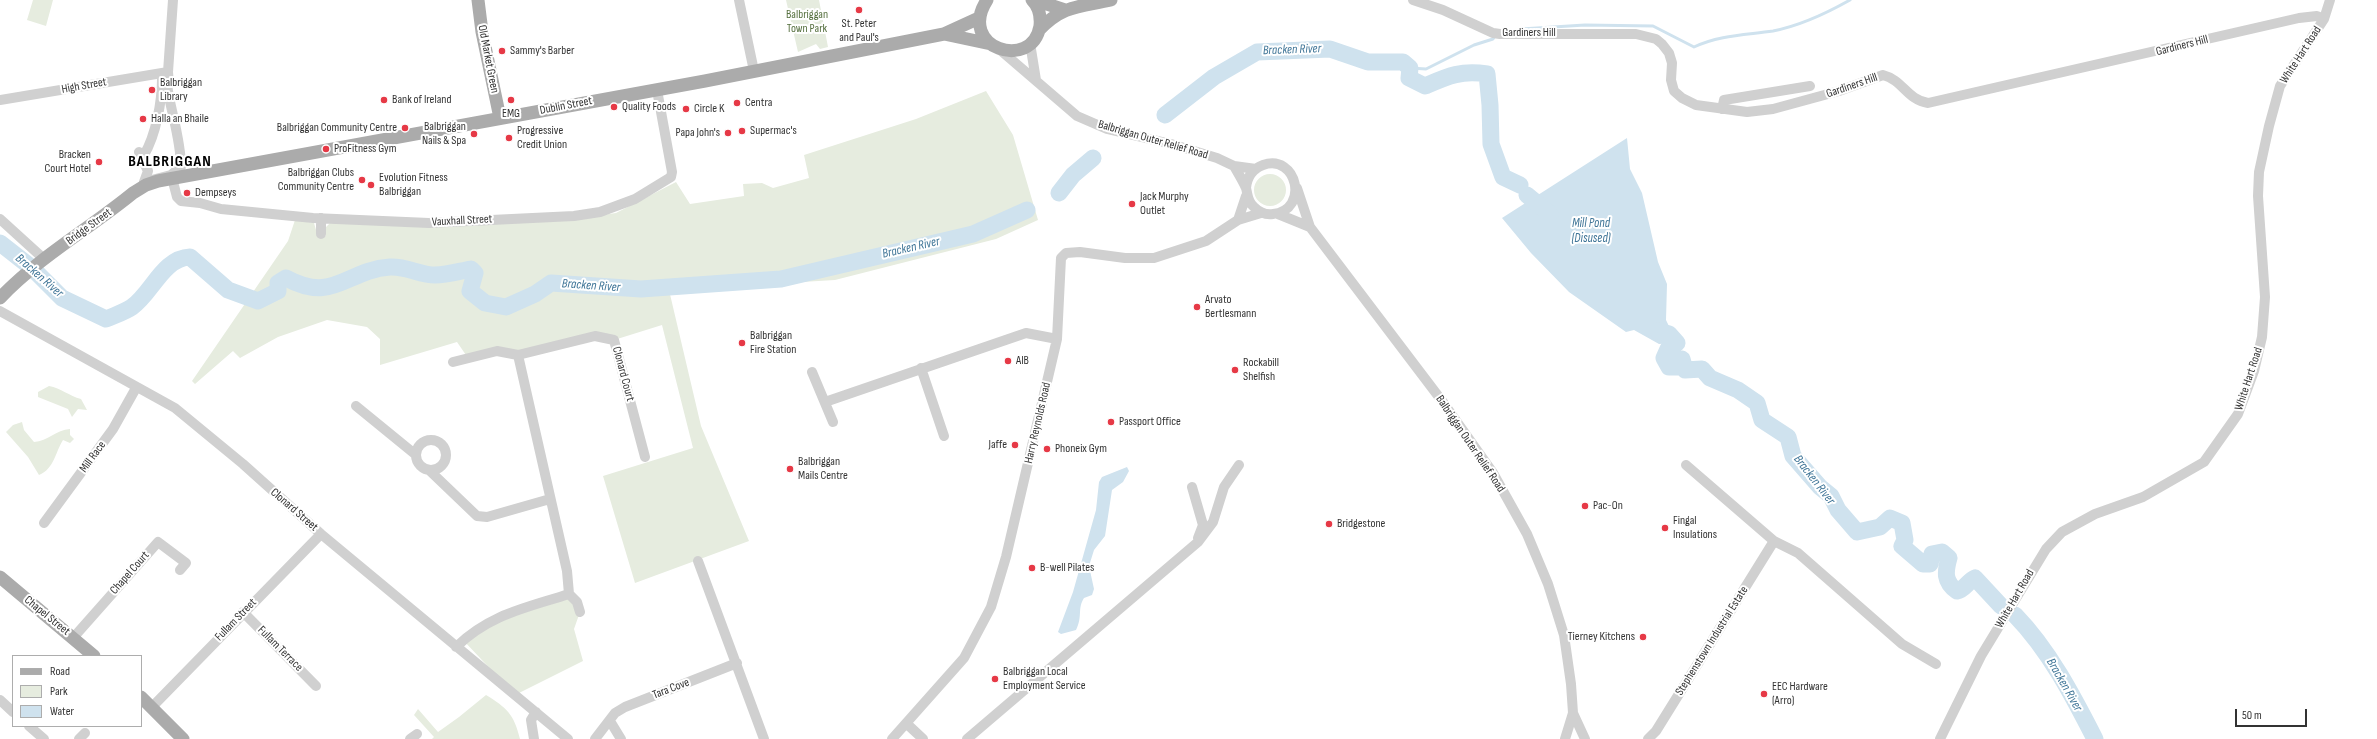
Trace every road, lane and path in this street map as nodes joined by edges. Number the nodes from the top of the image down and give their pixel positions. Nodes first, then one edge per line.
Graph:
1 (173, 0) edge
2 (478, 0) edge
3 (740, 0) edge
4 (987, 0) edge
5 (1032, 0) edge
6 (1036, 0) edge
7 (1111, 0) edge
8 (1413, 0) edge
9 (2330, 0) edge
10 (1072, 6) edge
11 (979, 18) junction
12 (2324, 19) junction
13 (1039, 30) junction
14 (944, 34) junction
15 (1030, 43) junction
16 (995, 47) junction
17 (754, 71) junction
18 (168, 72) junction
19 (1036, 80) junction
20 (1810, 86) dead end
21 (657, 90) junction
22 (0, 100) edge
23 (1722, 109) junction
24 (500, 118) junction
25 (1234, 166) junction
26 (1256, 169) junction
27 (188, 174) junction
28 (172, 178) junction
29 (144, 182) joint
30 (1297, 188) junction
31 (1246, 192) junction
32 (1261, 213) junction
33 (1278, 214) junction
34 (321, 218) junction
35 (0, 219) edge
36 (1238, 220) junction
37 (1310, 227) junction
38 (321, 234) dead end
39 (41, 261) junction
40 (0, 298) edge
41 (0, 311) edge
42 (1057, 339) junction
43 (518, 355) junction
44 (453, 362) dead end
45 (921, 368) junction
46 (812, 372) dead end
47 (136, 388) junction
48 (825, 402) junction
49 (356, 406) dead end
50 (833, 422) dead end
51 (944, 436) dead end
52 (416, 455) junction
53 (645, 457) dead end
54 (1238, 465) dead end
55 (1686, 465) dead end
56 (430, 471) junction
57 (1192, 487) dead end
58 (550, 499) junction
59 (44, 523) dead end
60 (321, 534) junction
61 (1774, 541) junction
62 (1196, 544) junction
63 (698, 561) dead end
64 (180, 570) dead end
65 (0, 577) edge
66 (569, 594) junction
67 (243, 612) junction
68 (580, 612) dead end
69 (73, 638) junction
70 (456, 647) junction
71 (93, 655) edge
72 (737, 663) junction
73 (1936, 664) dead end
74 (316, 686) dead end
75 (142, 698) edge
76 (0, 700) edge
77 (152, 707) junction
78 (12, 711) edge
79 (536, 712) junction
80 (1573, 713) junction
81 (610, 721) junction
82 (907, 724) junction
83 (30, 727) edge
84 (44, 739) edge
85 (183, 739) edge
86 (534, 739) edge
87 (568, 739) edge
88 (595, 739) edge
89 (621, 739) edge
90 (764, 739) edge
91 (892, 739) edge
92 (923, 739) edge
93 (967, 739) edge
94 (1565, 739) edge
95 (1585, 739) edge
96 (1648, 739) edge
97 (1940, 739) edge

1 - 18 street
2 - 24 main road, Old Market Green
3 - 17 street
4 - 11 main road
5 - 13 main road
6 - 10 main road
7 - 10 main road
8 - 23 street, Gardiners Hill
9 - 12 street, White Hart Road
10 - 13 main road
11 - 14 main road, Dublin Street
11 - 16 main road
12 - 23 street, Gardiners Hill
12 - 97 street, White Hart Road
13 - 15 main road
14 - 16 main road, Dublin Street
14 - 17 main road, Dublin Street
15 - 16 main road, Dublin Street
15 - 19 street
16 - 19 street, Balbriggan Outer Relief Road
17 - 21 main road, Dublin Street
18 - 22 street, High Street
18 - 27 street
19 - 25 street, Balbriggan Outer Relief Road
20 - 23 street
21 - 24 main road, Dublin Street
21 - 34 street, Vauxhall Street
24 - 27 main road, Dublin Street
25 - 26 street, Balbriggan Outer Relief Road
25 - 31 street
26 - 30 street
26 - 31 street
27 - 28 main road, Bridge Street
28 - 34 street, Vauxhall Street
28 - 39 main road, Bridge Street
29 - 29 street
30 - 33 street
30 - 37 street, Balbriggan Outer Relief Road
31 - 32 street
31 - 36 street
32 - 33 street
32 - 36 street, Harry Reynolds Road
33 - 37 street
34 - 38 street
35 - 39 street
36 - 42 street, Harry Reynolds Road
37 - 80 street, Balbriggan Outer Relief Road
39 - 40 main road, Bridge Street
41 - 47 street, Clonard Street
42 - 45 street
42 - 82 street, Harry Reynolds Road
43 - 44 street, Clonard Court
43 - 53 street, Clonard Court
43 - 58 street
45 - 48 street
45 - 51 street
46 - 48 street
47 - 59 street, Mill Race
47 - 60 street, Clonard Street
48 - 50 street
49 - 52 street
52 - 56 street
52 - 56 street
54 - 62 street
55 - 61 street
56 - 58 street
57 - 62 street
58 - 66 street
60 - 67 street, Fullam Street
60 - 70 street, Clonard Street
61 - 73 street
61 - 96 street, Stephenstown Industrial Estate
62 - 93 street
63 - 72 street
64 - 69 street, Chapel Court
65 - 69 main road, Chapel Street
66 - 68 street
66 - 70 street
67 - 74 street, Fullam Terrace
67 - 77 street, Fullam Street
69 - 71 main road, Chapel Street
70 - 79 street, Clonard Street
72 - 81 street, Tara Cove
72 - 90 street
75 - 77 main road
76 - 78 street
77 - 85 main road
79 - 86 street
79 - 87 street, Clonard Street
80 - 94 street, Balbriggan Outer Relief Road
80 - 95 street, Balbriggan Outer Relief Road
81 - 88 street, Tara Cove
81 - 89 street
82 - 91 street, Harry Reynolds Road
82 - 92 street
83 - 84 street

